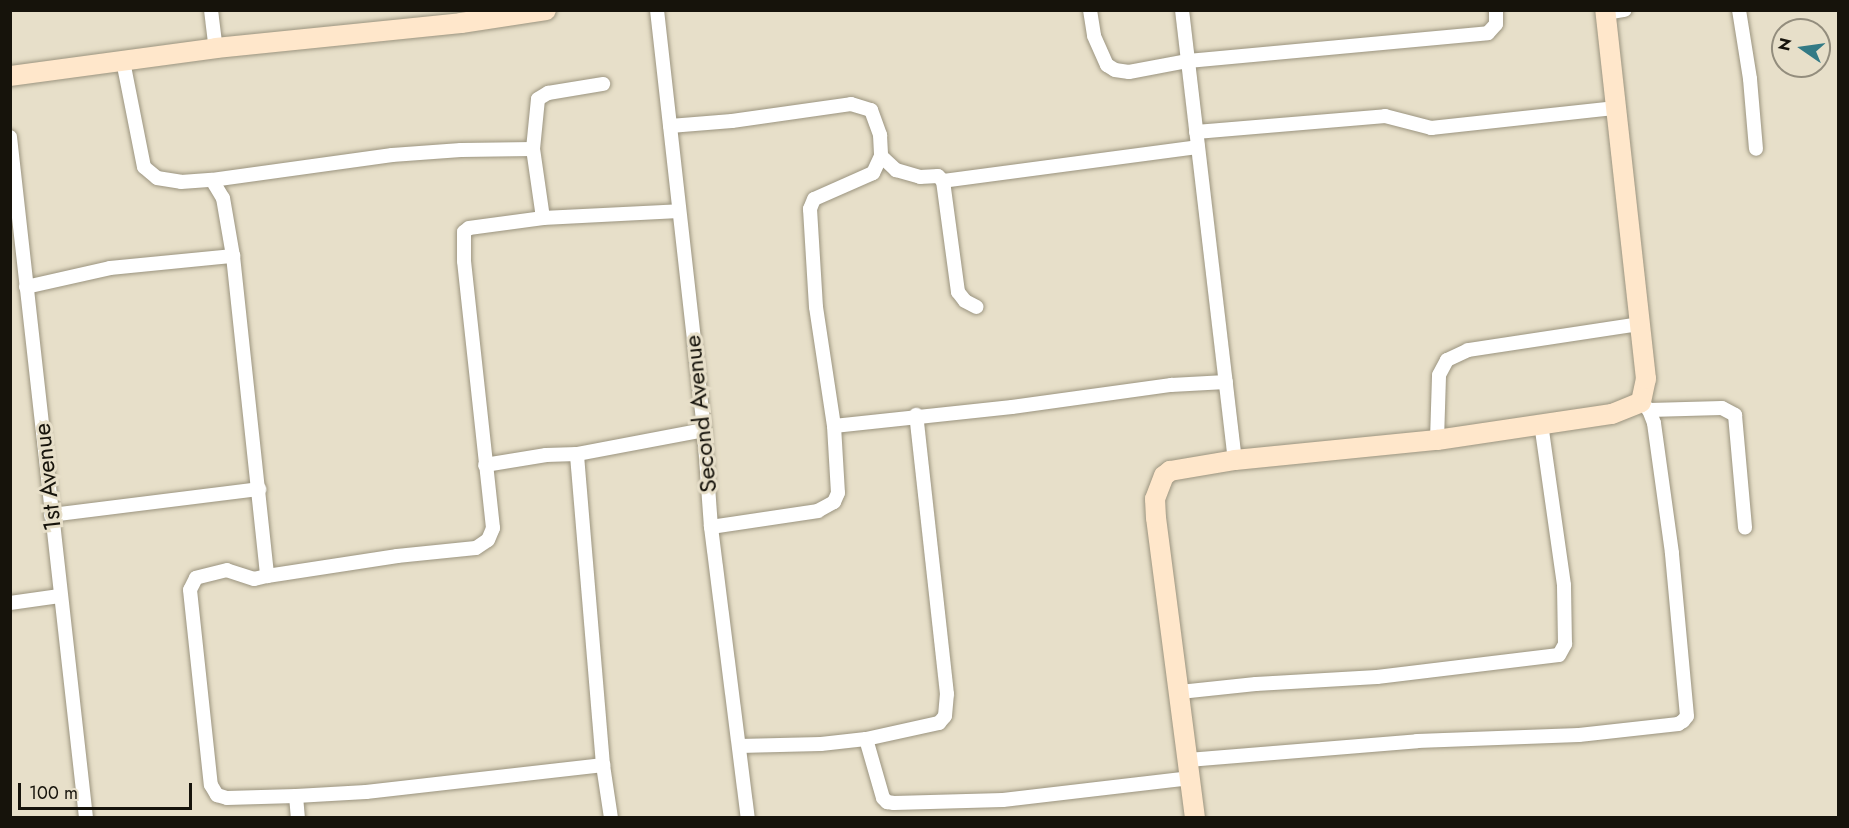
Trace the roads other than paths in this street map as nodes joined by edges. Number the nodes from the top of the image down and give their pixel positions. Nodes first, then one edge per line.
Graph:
1 (211, 10) edge
2 (546, 10) edge
3 (657, 10) edge
4 (1090, 10) edge
5 (1182, 10) edge
6 (1496, 10) edge
7 (1625, 10) edge
8 (1739, 10) edge
9 (1605, 12) edge
10 (216, 48) junction
11 (123, 61) junction
12 (1188, 62) junction
13 (10, 76) edge
14 (603, 84) dead end
15 (1616, 108) junction
16 (670, 126) junction
17 (1196, 132) junction
18 (10, 137) edge
19 (1198, 147) junction
20 (532, 149) junction
21 (1756, 149) dead end
22 (881, 156) junction
23 (212, 180) junction
24 (943, 181) junction
25 (679, 211) junction
26 (14, 212) edge
27 (543, 218) junction
28 (233, 256) junction
29 (26, 287) junction
30 (977, 307) dead end
31 (1640, 324) junction
32 (1226, 382) junction
33 (1645, 406) junction
34 (916, 415) junction
35 (1541, 424) junction
36 (834, 426) junction
37 (704, 430) junction
38 (1437, 440) junction
39 (577, 454) junction
40 (1235, 460) junction
41 (485, 465) junction
42 (259, 489) junction
43 (51, 515) junction
44 (711, 527) junction
45 (1745, 528) dead end
46 (267, 576) junction
47 (60, 596) junction
48 (10, 603) edge
49 (1180, 692) junction
50 (866, 739) junction
51 (739, 746) junction
52 (603, 765) junction
53 (1189, 769) junction
54 (296, 796) junction
55 (745, 817) edge
56 (86, 818) edge
57 (298, 818) edge
58 (611, 818) edge
59 (1195, 818) edge

1 - 10 street
2 - 10 street
3 - 16 street, Second Avenue
4 - 12 street
5 - 12 street
6 - 12 street
7 - 9 street
8 - 21 street
9 - 15 street
10 - 11 street
11 - 13 street
11 - 23 street
12 - 17 street
14 - 20 street
15 - 17 street
15 - 31 street
16 - 22 street
16 - 25 street, Second Avenue
17 - 19 street
18 - 26 street, 1st Avenue
19 - 24 street
19 - 32 street
20 - 23 street
20 - 27 street
22 - 24 street
22 - 36 street
23 - 28 street
24 - 30 street
25 - 27 street
25 - 37 street, Second Avenue
26 - 29 street, 1st Avenue
27 - 41 street
28 - 29 street
28 - 42 street
29 - 43 street, 1st Avenue
31 - 33 street
31 - 38 street
32 - 34 street
32 - 40 street
33 - 35 street
33 - 45 street
33 - 53 street
34 - 36 street
34 - 50 street
35 - 38 street
35 - 49 street
36 - 44 street
37 - 39 street
37 - 44 street, Second Avenue
38 - 40 street
39 - 41 street
39 - 52 street
40 - 49 street
41 - 46 street
42 - 43 street
42 - 46 street
43 - 47 street, 1st Avenue
44 - 51 street, Second Avenue
46 - 54 street
47 - 48 street
47 - 56 street, 1st Avenue
49 - 53 street
50 - 51 street
50 - 53 street
51 - 55 street, Second Avenue
52 - 54 street
52 - 58 street
53 - 59 street
54 - 57 street

